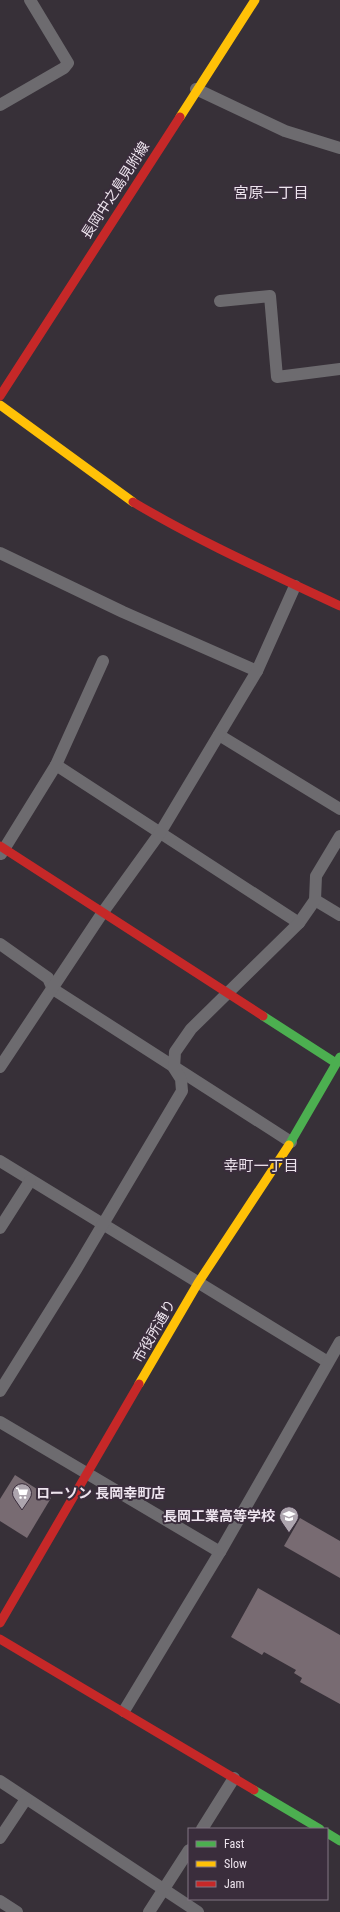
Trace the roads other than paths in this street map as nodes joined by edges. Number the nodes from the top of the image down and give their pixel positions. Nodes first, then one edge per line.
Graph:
1 (30, 0) edge
2 (255, 0) edge
3 (196, 89) junction
4 (0, 105) edge
5 (340, 148) edge
6 (220, 301) dead end
7 (340, 369) edge
8 (0, 396) edge
9 (0, 405) edge
10 (0, 554) edge
11 (295, 586) junction
12 (340, 606) edge
13 (103, 661) dead end
14 (257, 671) junction
15 (219, 735) junction
16 (56, 765) junction
17 (340, 809) edge
18 (160, 833) junction
19 (340, 836) edge
20 (2, 850) edge
21 (315, 900) junction
22 (103, 912) junction
23 (340, 915) edge
24 (299, 923) junction
25 (0, 944) edge
26 (53, 989) junction
27 (228, 994) junction
28 (338, 1060) edge
29 (0, 1067) edge
30 (174, 1068) junction
31 (291, 1142) junction
32 (0, 1161) edge
33 (30, 1181) junction
34 (103, 1222) junction
35 (0, 1228) edge
36 (198, 1283) junction
37 (340, 1342) edge
38 (328, 1362) junction
39 (0, 1391) edge
40 (0, 1422) edge
41 (88, 1473) junction
42 (220, 1552) junction
43 (0, 1623) edge
44 (0, 1639) edge
45 (124, 1711) junction
46 (234, 1778) junction
47 (0, 1781) edge
48 (26, 1799) junction
49 (203, 1828) edge
50 (318, 1828) edge
51 (328, 1834) edge
52 (0, 1838) edge
53 (340, 1841) edge
54 (188, 1852) edge
55 (164, 1890) junction
56 (0, 1901) edge
57 (17, 1912) edge
58 (149, 1912) edge
59 (198, 1912) edge

1 - 4 street
2 - 3 street, 長岡中之島見附線
3 - 5 street
3 - 8 street, 長岡中之島見附線
6 - 7 street
9 - 11 street
10 - 14 street
11 - 12 street
11 - 14 street
13 - 16 street
14 - 15 street
15 - 17 street
15 - 18 street
16 - 18 street
16 - 20 street
18 - 22 street
18 - 24 street
19 - 21 street
20 - 22 street
21 - 23 street
21 - 24 street
22 - 26 street
22 - 27 street
24 - 27 street
25 - 26 street
26 - 29 street
26 - 30 street
27 - 28 street
27 - 30 street
28 - 31 street, 市役所通り
30 - 31 street
30 - 34 street
31 - 36 street, 市役所通り
32 - 33 street
33 - 34 street
33 - 35 street
34 - 36 street
34 - 39 street
36 - 38 street
36 - 41 street, 市役所通り
37 - 38 street
38 - 42 street
40 - 41 street
41 - 42 street
41 - 43 street, 市役所通り
42 - 45 street
44 - 45 street
45 - 46 street
46 - 49 street
46 - 50 street
47 - 48 street
48 - 52 street
48 - 55 street
51 - 53 street
54 - 55 street
55 - 58 street
55 - 59 street
56 - 57 street

